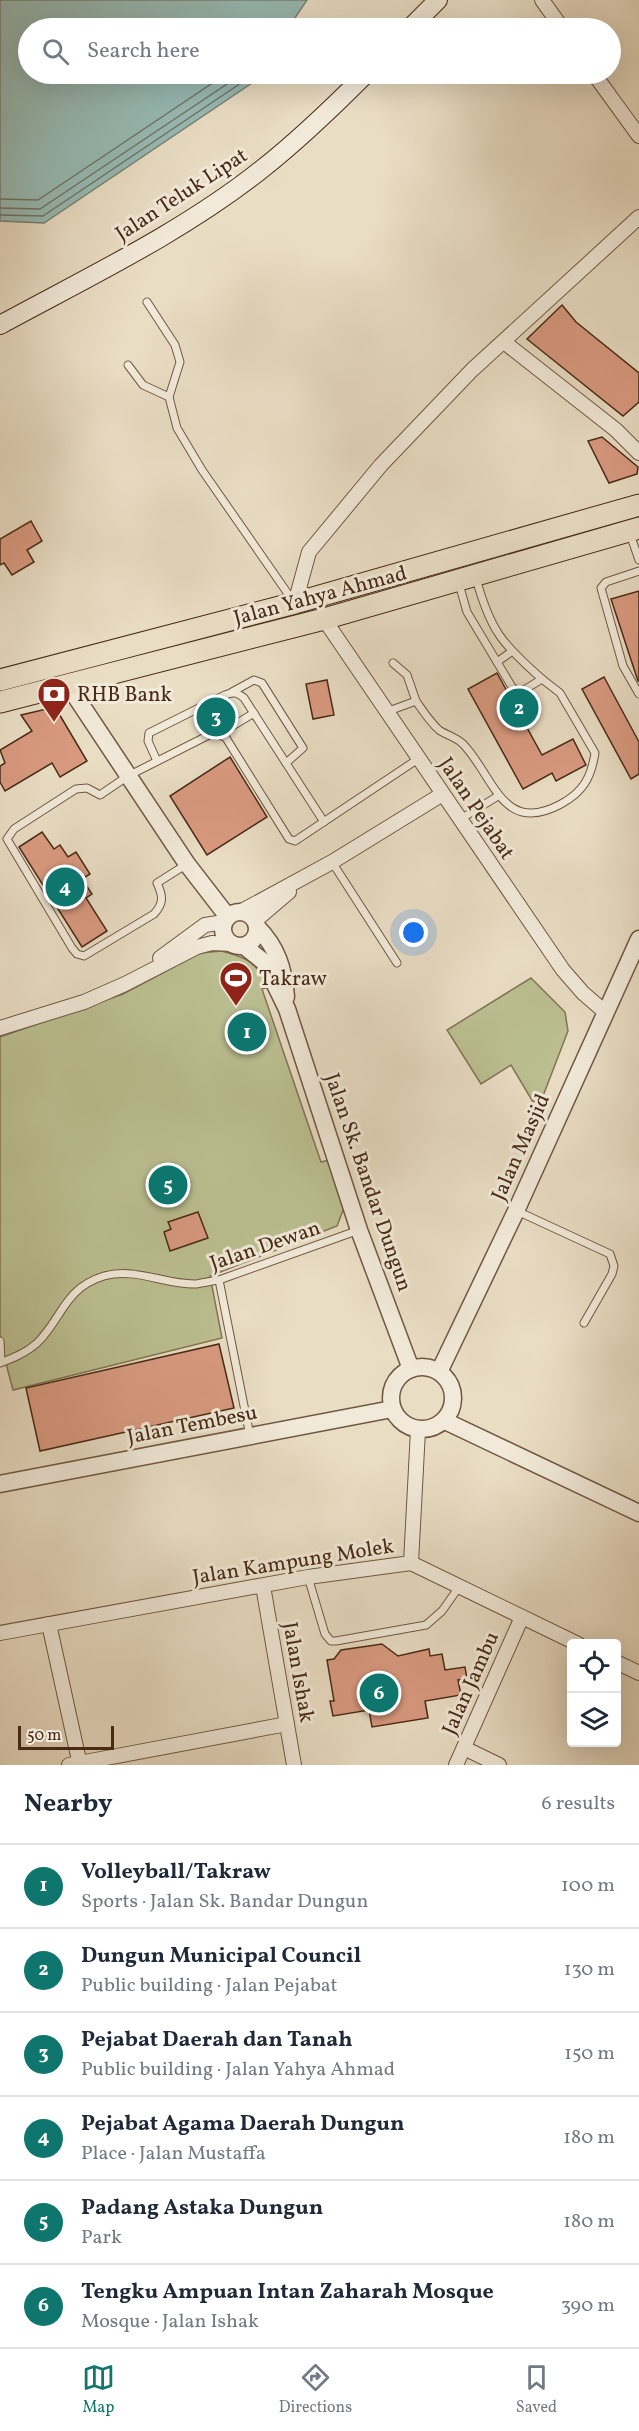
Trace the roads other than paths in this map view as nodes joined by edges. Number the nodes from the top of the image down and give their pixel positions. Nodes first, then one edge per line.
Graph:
1 (438, 0) edge
2 (542, 0) edge
3 (420, 18) edge
4 (555, 18) edge
5 (356, 84) edge
6 (601, 84) edge
7 (639, 136) edge
8 (639, 217) edge
9 (147, 302) dead end
10 (0, 326) edge
11 (504, 342) junction
12 (128, 365) dead end
13 (169, 397) junction
14 (639, 453) edge
15 (639, 505) edge
16 (634, 530) edge
17 (639, 560) edge
18 (639, 571) edge
19 (467, 578) junction
20 (295, 603) junction
21 (324, 619) junction
22 (512, 652) junction
23 (497, 662) junction
24 (393, 663) dead end
25 (542, 679) junction
26 (0, 680) edge
27 (68, 685) junction
28 (232, 692) junction
29 (639, 694) edge
30 (416, 701) junction
31 (0, 702) edge
32 (386, 712) junction
33 (254, 713) junction
34 (221, 733) junction
35 (418, 759) junction
36 (157, 761) junction
37 (286, 763) junction
38 (128, 776) junction
39 (441, 795) junction
40 (498, 796) junction
41 (459, 820) junction
42 (324, 822) junction
43 (332, 862) junction
44 (187, 864) junction
45 (312, 873) junction
46 (231, 917) junction
47 (256, 924) junction
48 (639, 939) edge
49 (238, 945) junction
50 (397, 963) dead end
51 (125, 984) junction
52 (287, 1009) junction
53 (605, 1012) junction
54 (0, 1028) edge
55 (516, 1211) junction
56 (359, 1230) junction
57 (219, 1280) junction
58 (584, 1323) dead end
59 (0, 1341) edge
60 (1, 1363) edge
61 (411, 1369) junction
62 (440, 1372) junction
63 (392, 1409) junction
64 (445, 1421) junction
65 (418, 1430) junction
66 (250, 1436) junction
67 (0, 1484) edge
68 (639, 1513) edge
69 (411, 1563) junction
70 (308, 1577) junction
71 (263, 1586) junction
72 (459, 1587) junction
73 (522, 1617) junction
74 (49, 1624) junction
75 (0, 1633) edge
76 (568, 1639) edge
77 (621, 1664) edge
78 (639, 1672) edge
79 (287, 1724) junction
80 (464, 1748) junction
81 (76, 1764) edge
82 (294, 1765) edge
83 (456, 1765) edge
84 (499, 1765) edge

1 - 3 main road
2 - 4 street
5 - 10 main road, Jalan Teluk Lipat
6 - 7 street
8 - 11 street
9 - 13 lane
11 - 14 street
11 - 20 street
12 - 13 lane
13 - 20 lane
15 - 20 main road, Jalan Yahya Ahmad
16 - 17 lane
16 - 19 main road, Jalan Yahya Ahmad
18 - 29 lane
19 - 21 main road, Jalan Yahya Ahmad
19 - 22 lane
19 - 23 lane
20 - 26 main road, Jalan Yahya Ahmad
21 - 27 main road, Jalan Yahya Ahmad
21 - 32 street, Jalan Pejabat
22 - 23 lane
22 - 25 lane
23 - 25 lane
24 - 30 lane
25 - 40 lane
27 - 31 main road, Jalan Yahya Ahmad
27 - 38 street
28 - 33 lane
28 - 36 lane
28 - 37 lane
30 - 32 lane
30 - 40 lane
32 - 35 street, Jalan Pejabat
33 - 34 lane
33 - 37 lane
34 - 36 lane
34 - 42 lane
35 - 39 street, Jalan Pejabat
35 - 42 lane
36 - 38 lane
37 - 42 lane
38 - 44 street
38 - 44 lane
39 - 41 street, Jalan Pejabat
39 - 43 street
40 - 41 lane
41 - 53 street, Jalan Pejabat
43 - 45 street
43 - 50 lane
44 - 46 street
45 - 46 street
45 - 47 street
46 - 47 street
46 - 49 street
46 - 51 street
47 - 49 street
47 - 52 street, Jalan Sk. Bandar Dungun
48 - 53 street, Jalan Masjid
49 - 51 street
49 - 52 street, Jalan Sk. Bandar Dungun
51 - 54 street
52 - 56 street, Jalan Sk. Bandar Dungun
53 - 55 street, Jalan Masjid
55 - 58 lane
55 - 62 street, Jalan Masjid
56 - 57 lane, Jalan Dewan
56 - 61 street, Jalan Sk. Bandar Dungun
57 - 60 lane, Jalan Dewan
57 - 66 lane
59 - 60 lane
61 - 62 street
61 - 63 street
62 - 64 street
63 - 65 street
63 - 66 street, Jalan Tembesu
64 - 65 street
64 - 68 street
65 - 69 street
66 - 67 street, Jalan Tembesu
69 - 70 street, Jalan Kampung Molek
69 - 72 street, Jalan Kampung Molek
70 - 71 street, Jalan Kampung Molek
70 - 72 lane
71 - 74 street, Jalan Kampung Molek
71 - 79 street, Jalan Ishak
72 - 73 street, Jalan Kampung Molek
73 - 76 street, Jalan Kampung Molek
73 - 80 street, Jalan Jambu
74 - 75 street, Jalan Kampung Molek
74 - 81 street
77 - 78 street
79 - 81 street
79 - 82 street, Jalan Ishak
80 - 83 street, Jalan Jambu
80 - 84 street

